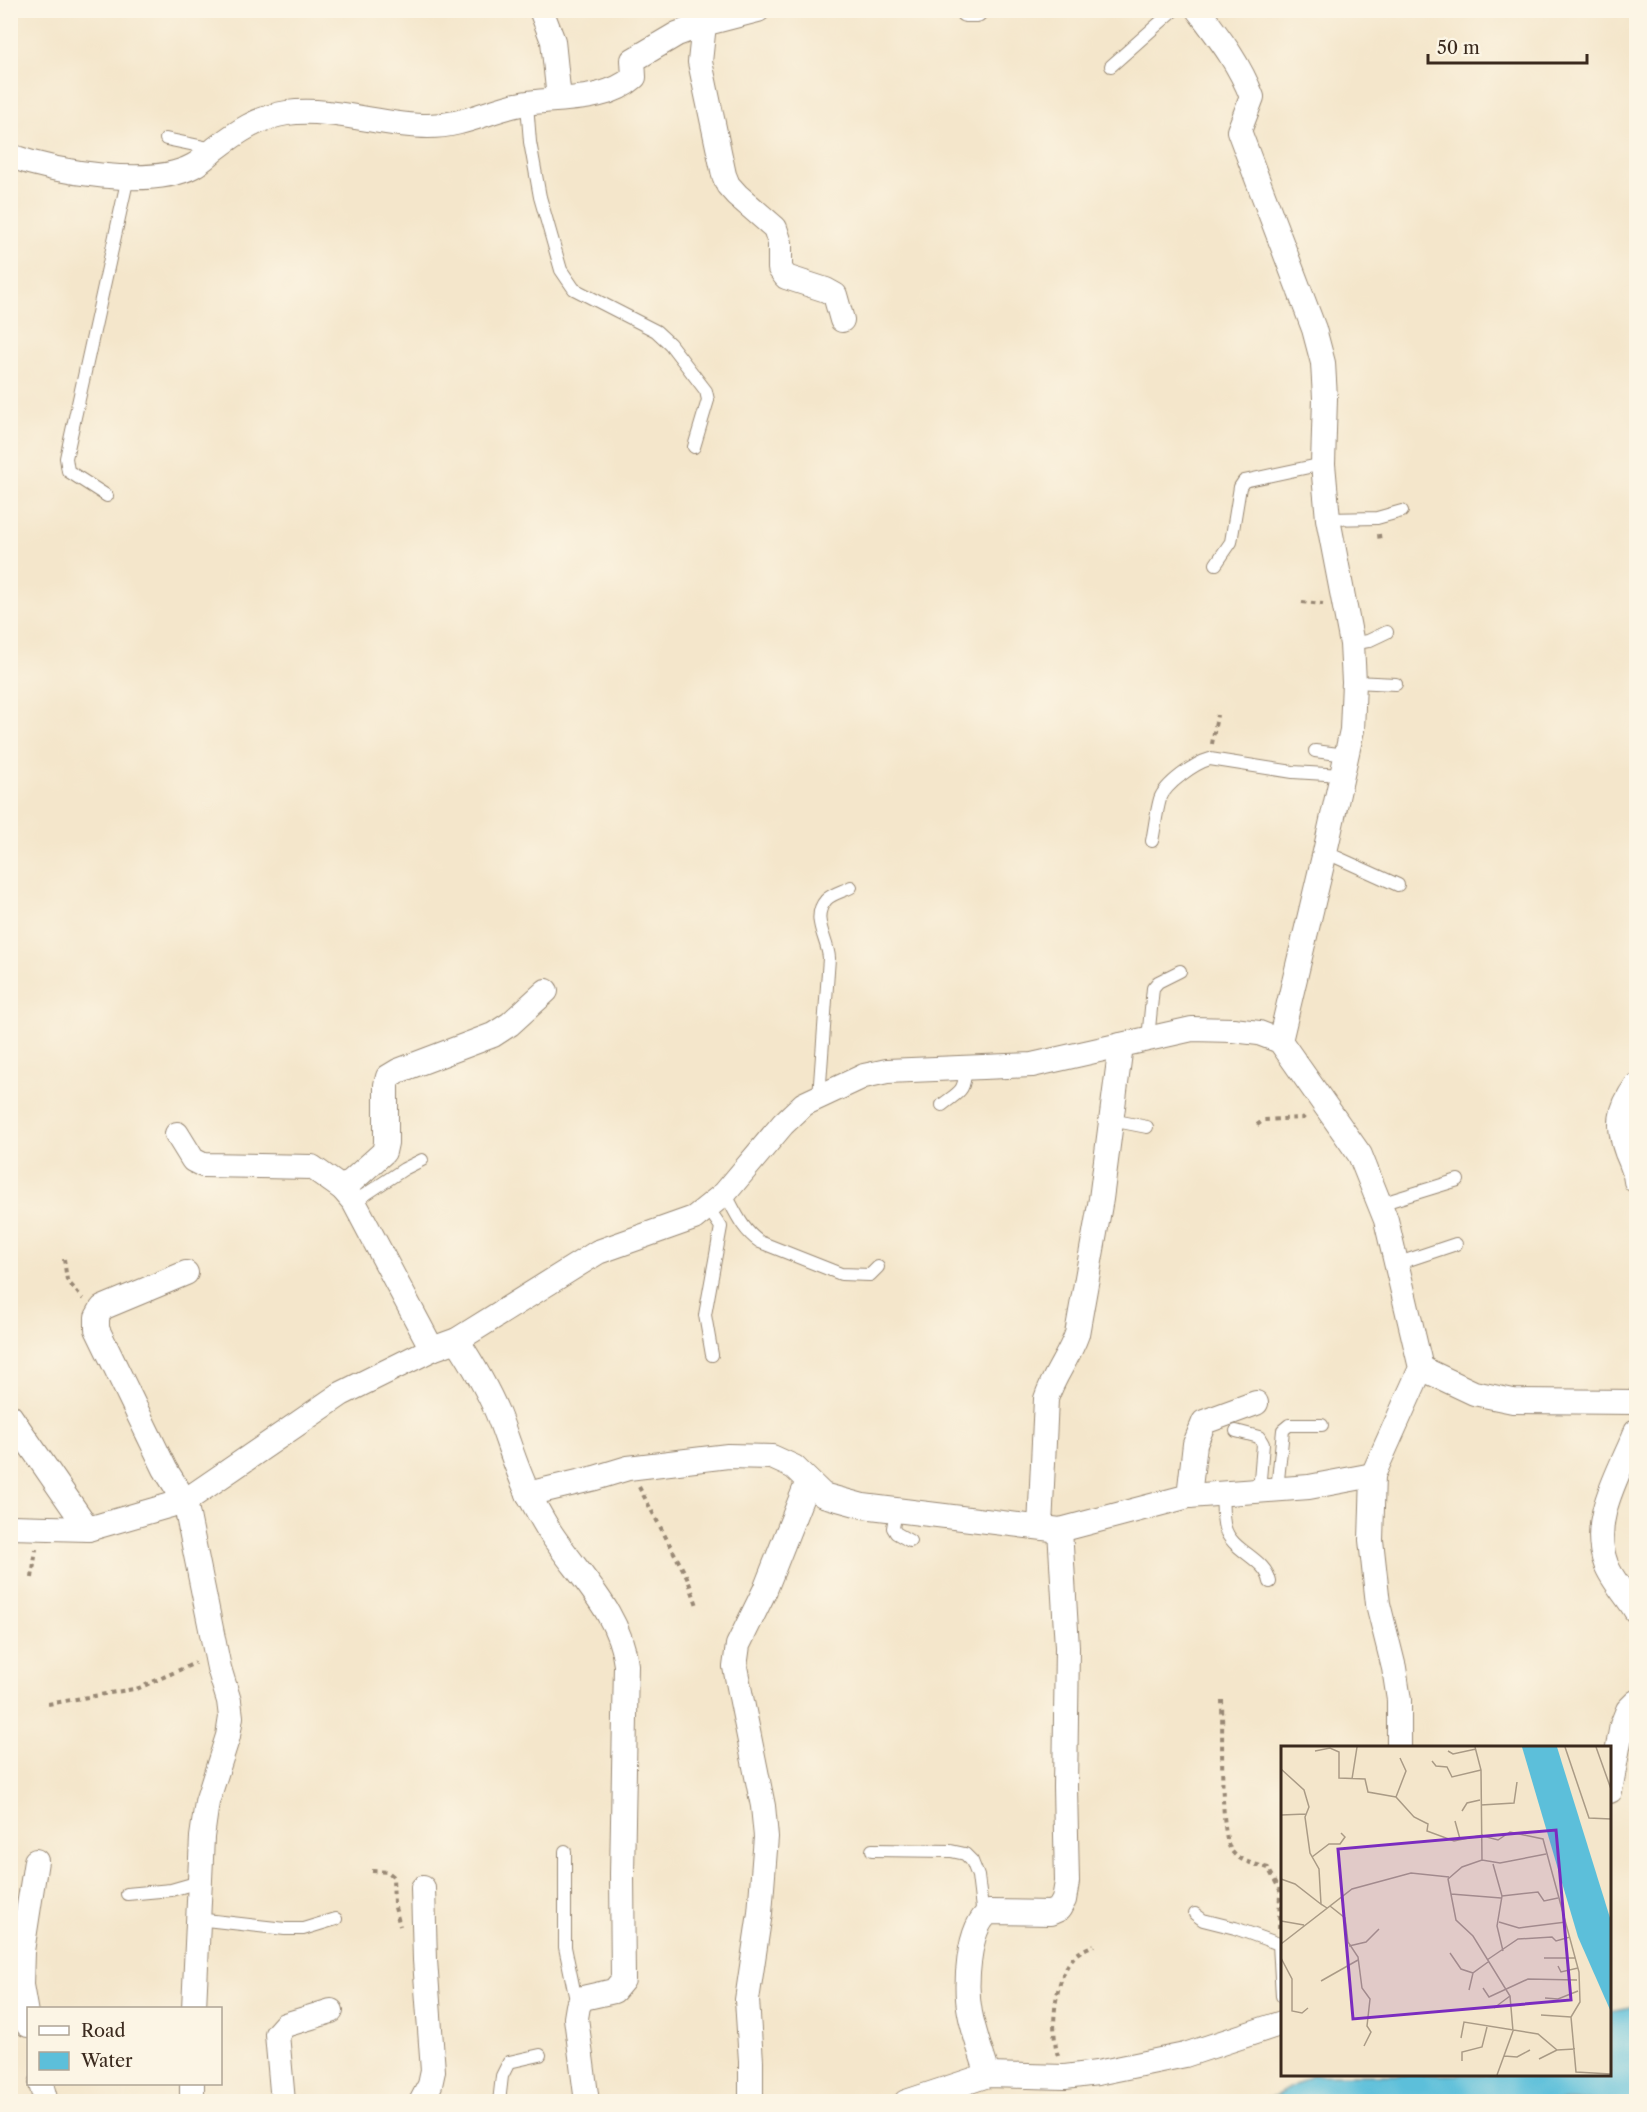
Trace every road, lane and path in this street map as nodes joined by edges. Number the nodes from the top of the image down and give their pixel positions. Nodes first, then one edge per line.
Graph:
1 (541, 10) edge
2 (758, 10) edge
3 (966, 10) edge
4 (976, 10) edge
5 (1174, 10) edge
6 (1198, 10) edge
7 (704, 24) junction
8 (1111, 66) dead end
9 (559, 99) junction
10 (527, 104) junction
11 (166, 139) dead end
12 (215, 149) junction
13 (10, 156) edge
14 (128, 177) junction
15 (842, 320) dead end
16 (694, 447) dead end
17 (1323, 464) junction
18 (106, 496) dead end
19 (1402, 512) dead end
20 (1328, 519) junction
21 (1216, 564) dead end
22 (1386, 632) dead end
23 (1352, 644) junction
24 (1353, 682) junction
25 (1396, 684) dead end
26 (1216, 715) dead end
27 (1315, 751) dead end
28 (1210, 759) junction
29 (1344, 765) junction
30 (1152, 841) dead end
31 (1325, 852) junction
32 (1398, 885) dead end
33 (851, 887) dead end
34 (1180, 971) dead end
35 (546, 991) dead end
36 (1148, 1039) junction
37 (1280, 1041) junction
38 (1121, 1045) junction
39 (965, 1068) junction
40 (1636, 1086) edge
41 (819, 1097) junction
42 (1321, 1098) junction
43 (942, 1105) dead end
44 (1111, 1120) junction
45 (1257, 1125) dead end
46 (1147, 1127) dead end
47 (177, 1134) dead end
48 (422, 1160) dead end
49 (1636, 1176) edge
50 (1458, 1180) dead end
51 (348, 1195) junction
52 (717, 1200) junction
53 (1380, 1204) junction
54 (1456, 1244) dead end
55 (64, 1259) dead end
56 (1396, 1264) junction
57 (878, 1267) dead end
58 (186, 1273) dead end
59 (102, 1308) junction
60 (457, 1340) junction
61 (432, 1348) junction
62 (712, 1355) dead end
63 (1421, 1368) junction
64 (1636, 1402) edge
65 (1256, 1403) dead end
66 (10, 1416) edge
67 (1322, 1425) dead end
68 (1236, 1431) dead end
69 (1636, 1432) edge
70 (628, 1467) junction
71 (1372, 1475) junction
72 (808, 1481) junction
73 (1268, 1490) junction
74 (528, 1494) junction
75 (1222, 1494) junction
76 (1189, 1496) junction
77 (185, 1501) junction
78 (896, 1510) junction
79 (10, 1527) edge
80 (40, 1527) junction
81 (88, 1529) junction
82 (1050, 1529) junction
83 (910, 1541) dead end
84 (32, 1578) dead end
85 (1270, 1582) dead end
86 (698, 1608) dead end
87 (1636, 1611) edge
88 (214, 1647) junction
89 (1222, 1701) dead end
90 (1636, 1702) edge
91 (48, 1704) dead end
92 (1399, 1746) edge
93 (1611, 1786) edge
94 (872, 1850) dead end
95 (566, 1851) dead end
96 (36, 1861) dead end
97 (372, 1871) dead end
98 (199, 1882) junction
99 (423, 1888) dead end
100 (127, 1894) dead end
101 (1195, 1914) dead end
102 (983, 1917) junction
103 (197, 1919) junction
104 (336, 1919) dead end
105 (401, 1930) dead end
106 (1279, 1944) junction
107 (1094, 1945) dead end
108 (1281, 1979) edge
109 (578, 2006) junction
110 (194, 2007) edge
111 (331, 2011) dead end
112 (27, 2019) edge
113 (1281, 2023) edge
114 (540, 2055) dead end
115 (988, 2075) junction
116 (1065, 2077) junction
117 (41, 2085) edge
118 (192, 2085) edge
119 (46, 2102) edge
120 (192, 2102) edge
121 (283, 2102) edge
122 (421, 2102) edge
123 (499, 2102) edge
124 (587, 2102) edge
125 (751, 2102) edge
126 (906, 2102) edge

1 - 9 street
2 - 7 street
3 - 4 street
5 - 8 lane
6 - 17 street
7 - 9 street
7 - 15 street
9 - 10 street
10 - 12 street
10 - 16 lane
11 - 12 lane
12 - 14 street
13 - 14 street
14 - 18 lane
17 - 20 street
17 - 21 lane
19 - 20 lane
20 - 23 street
22 - 23 lane
23 - 24 street
24 - 25 lane
24 - 29 street
26 - 28 path
27 - 29 lane
28 - 29 lane
28 - 30 lane
29 - 31 street
31 - 32 lane
31 - 37 street
33 - 41 lane
34 - 36 lane
35 - 51 street
36 - 37 street
36 - 38 street
37 - 42 street
38 - 39 street
38 - 44 street
39 - 41 street
39 - 43 lane
40 - 49 street
41 - 52 street
42 - 45 path
42 - 53 street
44 - 46 lane
44 - 82 street
47 - 51 street
48 - 51 lane
50 - 53 lane
51 - 61 street
52 - 57 lane
52 - 60 street
52 - 62 lane
53 - 56 street
54 - 56 lane
55 - 59 path
56 - 63 street
58 - 59 street
59 - 77 street
60 - 61 street
60 - 74 street
61 - 77 street
63 - 64 street
63 - 71 street
65 - 76 street
66 - 81 street
67 - 73 lane
68 - 73 lane
69 - 87 street
70 - 72 street
70 - 74 street
70 - 86 path
71 - 73 street
71 - 92 street
72 - 78 street
72 - 125 street
73 - 75 street
74 - 109 street
75 - 76 street
75 - 85 lane
76 - 82 street
77 - 81 street
77 - 88 street
78 - 82 street
78 - 83 lane
79 - 80 street
80 - 81 street
80 - 84 path
82 - 102 street
88 - 91 path
88 - 98 street
89 - 106 path
90 - 93 street
94 - 102 lane
95 - 109 lane
96 - 112 street
97 - 105 path
98 - 100 lane
98 - 103 street
99 - 122 street
101 - 106 lane
102 - 115 street
103 - 104 lane
103 - 110 street
106 - 108 lane
107 - 116 path
109 - 124 street
111 - 121 street
113 - 116 street
114 - 123 lane
115 - 116 street
115 - 126 street
117 - 119 street
118 - 120 street

